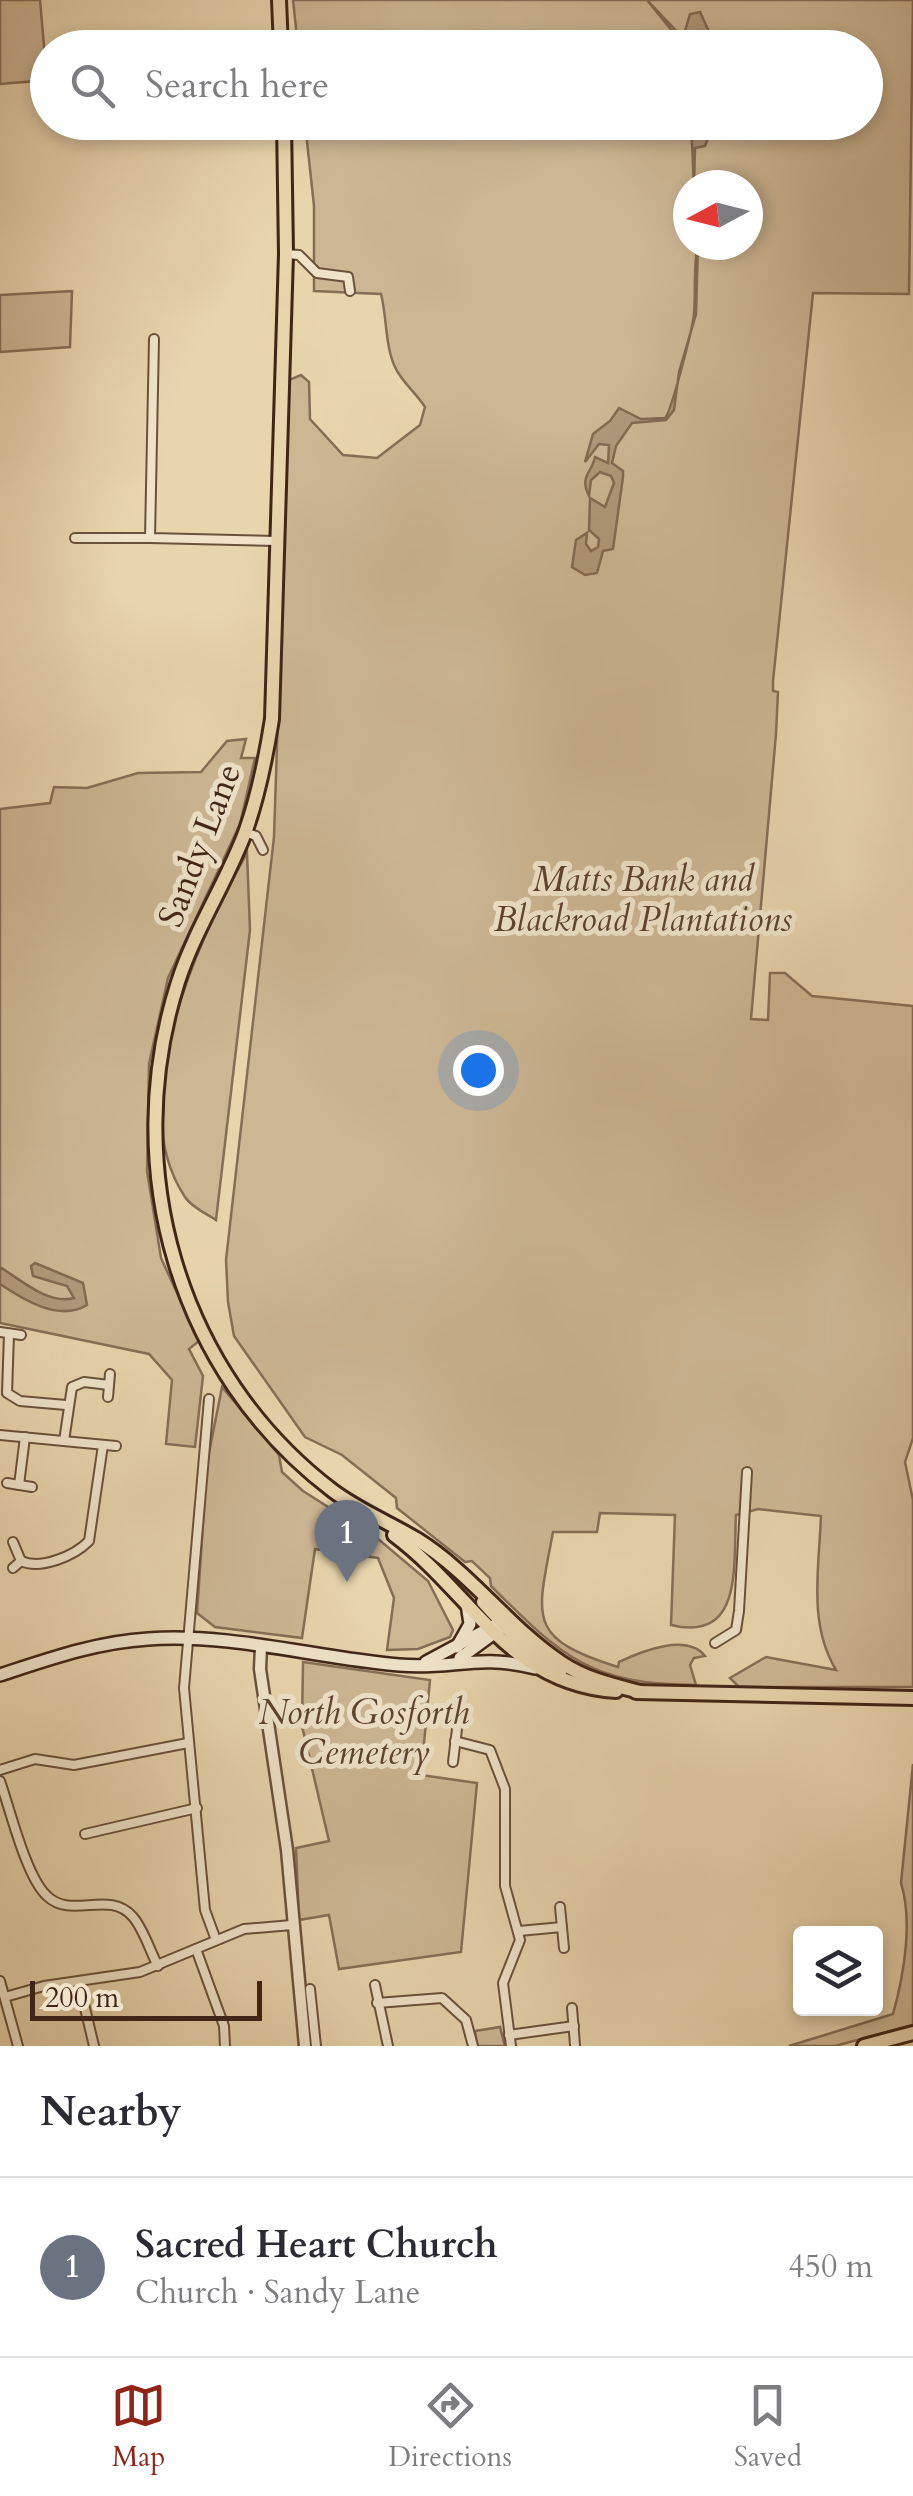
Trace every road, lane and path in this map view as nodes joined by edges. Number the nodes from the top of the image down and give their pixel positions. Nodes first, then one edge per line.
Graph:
1 (279, 0) edge
2 (280, 30) edge
3 (284, 140) edge
4 (286, 254) junction
5 (350, 290) dead end
6 (154, 339) dead end
7 (75, 538) dead end
8 (150, 538) junction
9 (276, 541) junction
10 (245, 832) junction
11 (263, 850) dead end
12 (4, 1333) edge
13 (21, 1335) dead end
14 (110, 1374) dead end
15 (108, 1385) junction
16 (108, 1397) dead end
17 (209, 1399) dead end
18 (66, 1405) junction
19 (0, 1435) edge
20 (25, 1438) junction
21 (64, 1441) junction
22 (102, 1444) junction
23 (116, 1446) dead end
24 (747, 1472) dead end
25 (7, 1484) dead end
26 (19, 1485) junction
27 (32, 1487) dead end
28 (365, 1512) junction
29 (14, 1542) dead end
30 (452, 1566) junction
31 (466, 1602) junction
32 (496, 1628) junction
33 (187, 1639) junction
34 (715, 1644) dead end
35 (261, 1647) junction
36 (456, 1655) junction
37 (535, 1668) junction
38 (0, 1675) edge
39 (597, 1680) junction
40 (640, 1692) junction
41 (913, 1698) edge
42 (456, 1729) dead end
43 (455, 1741) junction
44 (188, 1743) junction
45 (453, 1762) dead end
46 (0, 1770) edge
47 (0, 1781) edge
48 (197, 1808) junction
49 (85, 1834) dead end
50 (560, 1907) dead end
51 (292, 1925) junction
52 (562, 1927) junction
53 (519, 1932) junction
54 (216, 1940) junction
55 (564, 1948) dead end
56 (196, 1949) junction
57 (158, 1966) junction
58 (0, 1980) edge
59 (79, 1983) junction
60 (375, 1986) dead end
61 (442, 1986) dead end
62 (310, 1989) dead end
63 (5, 1997) junction
64 (442, 1998) junction
65 (378, 2002) junction
66 (325, 2007) dead end
67 (312, 2008) junction
68 (572, 2008) dead end
69 (574, 2026) junction
70 (913, 2033) edge
71 (509, 2035) junction
72 (18, 2046) edge
73 (94, 2046) edge
74 (225, 2046) edge
75 (304, 2046) edge
76 (316, 2046) edge
77 (388, 2046) edge
78 (472, 2046) edge
79 (511, 2046) edge
80 (576, 2046) edge
81 (864, 2046) edge

1 - 2 main road
3 - 4 main road, Sandy Lane
4 - 5 street
4 - 9 main road, Sandy Lane
6 - 8 street
7 - 8 street
8 - 9 street
9 - 10 main road, Sandy Lane
10 - 11 street
10 - 28 main road, Sandy Lane
12 - 13 street
12 - 18 street
14 - 15 street
15 - 16 street
15 - 18 street
17 - 33 street
18 - 21 street
19 - 20 street
20 - 21 street
20 - 26 street
21 - 22 street
22 - 23 street
22 - 29 street
24 - 34 street
25 - 26 street
26 - 27 street
28 - 30 main road, Sandy Lane
28 - 31 main road, Sandy Lane
30 - 32 main road
30 - 39 main road, Sandy Lane
31 - 32 main road, Sandy Lane
31 - 36 main road
32 - 36 main road
32 - 37 main road, Sandy Lane
32 - 39 main road
33 - 35 main road
33 - 38 main road
33 - 44 street
35 - 36 main road
35 - 51 street
36 - 37 main road
37 - 40 main road, Sandy Lane
39 - 40 main road, Sandy Lane
40 - 41 main road
42 - 43 street
43 - 45 street
43 - 53 street
44 - 46 street
44 - 48 street
47 - 57 street
48 - 49 street
48 - 54 street
50 - 52 street
51 - 54 street
51 - 75 street
52 - 53 street
52 - 55 street
53 - 71 street
54 - 56 street
56 - 57 street
56 - 74 street
57 - 59 street
58 - 63 street
59 - 63 street
59 - 73 street
60 - 65 street
61 - 64 street
62 - 67 street
63 - 72 street
64 - 65 street
64 - 78 street
65 - 77 street
66 - 67 street
67 - 76 street
68 - 69 street
69 - 71 street
69 - 80 street
70 - 81 main road
71 - 79 street

